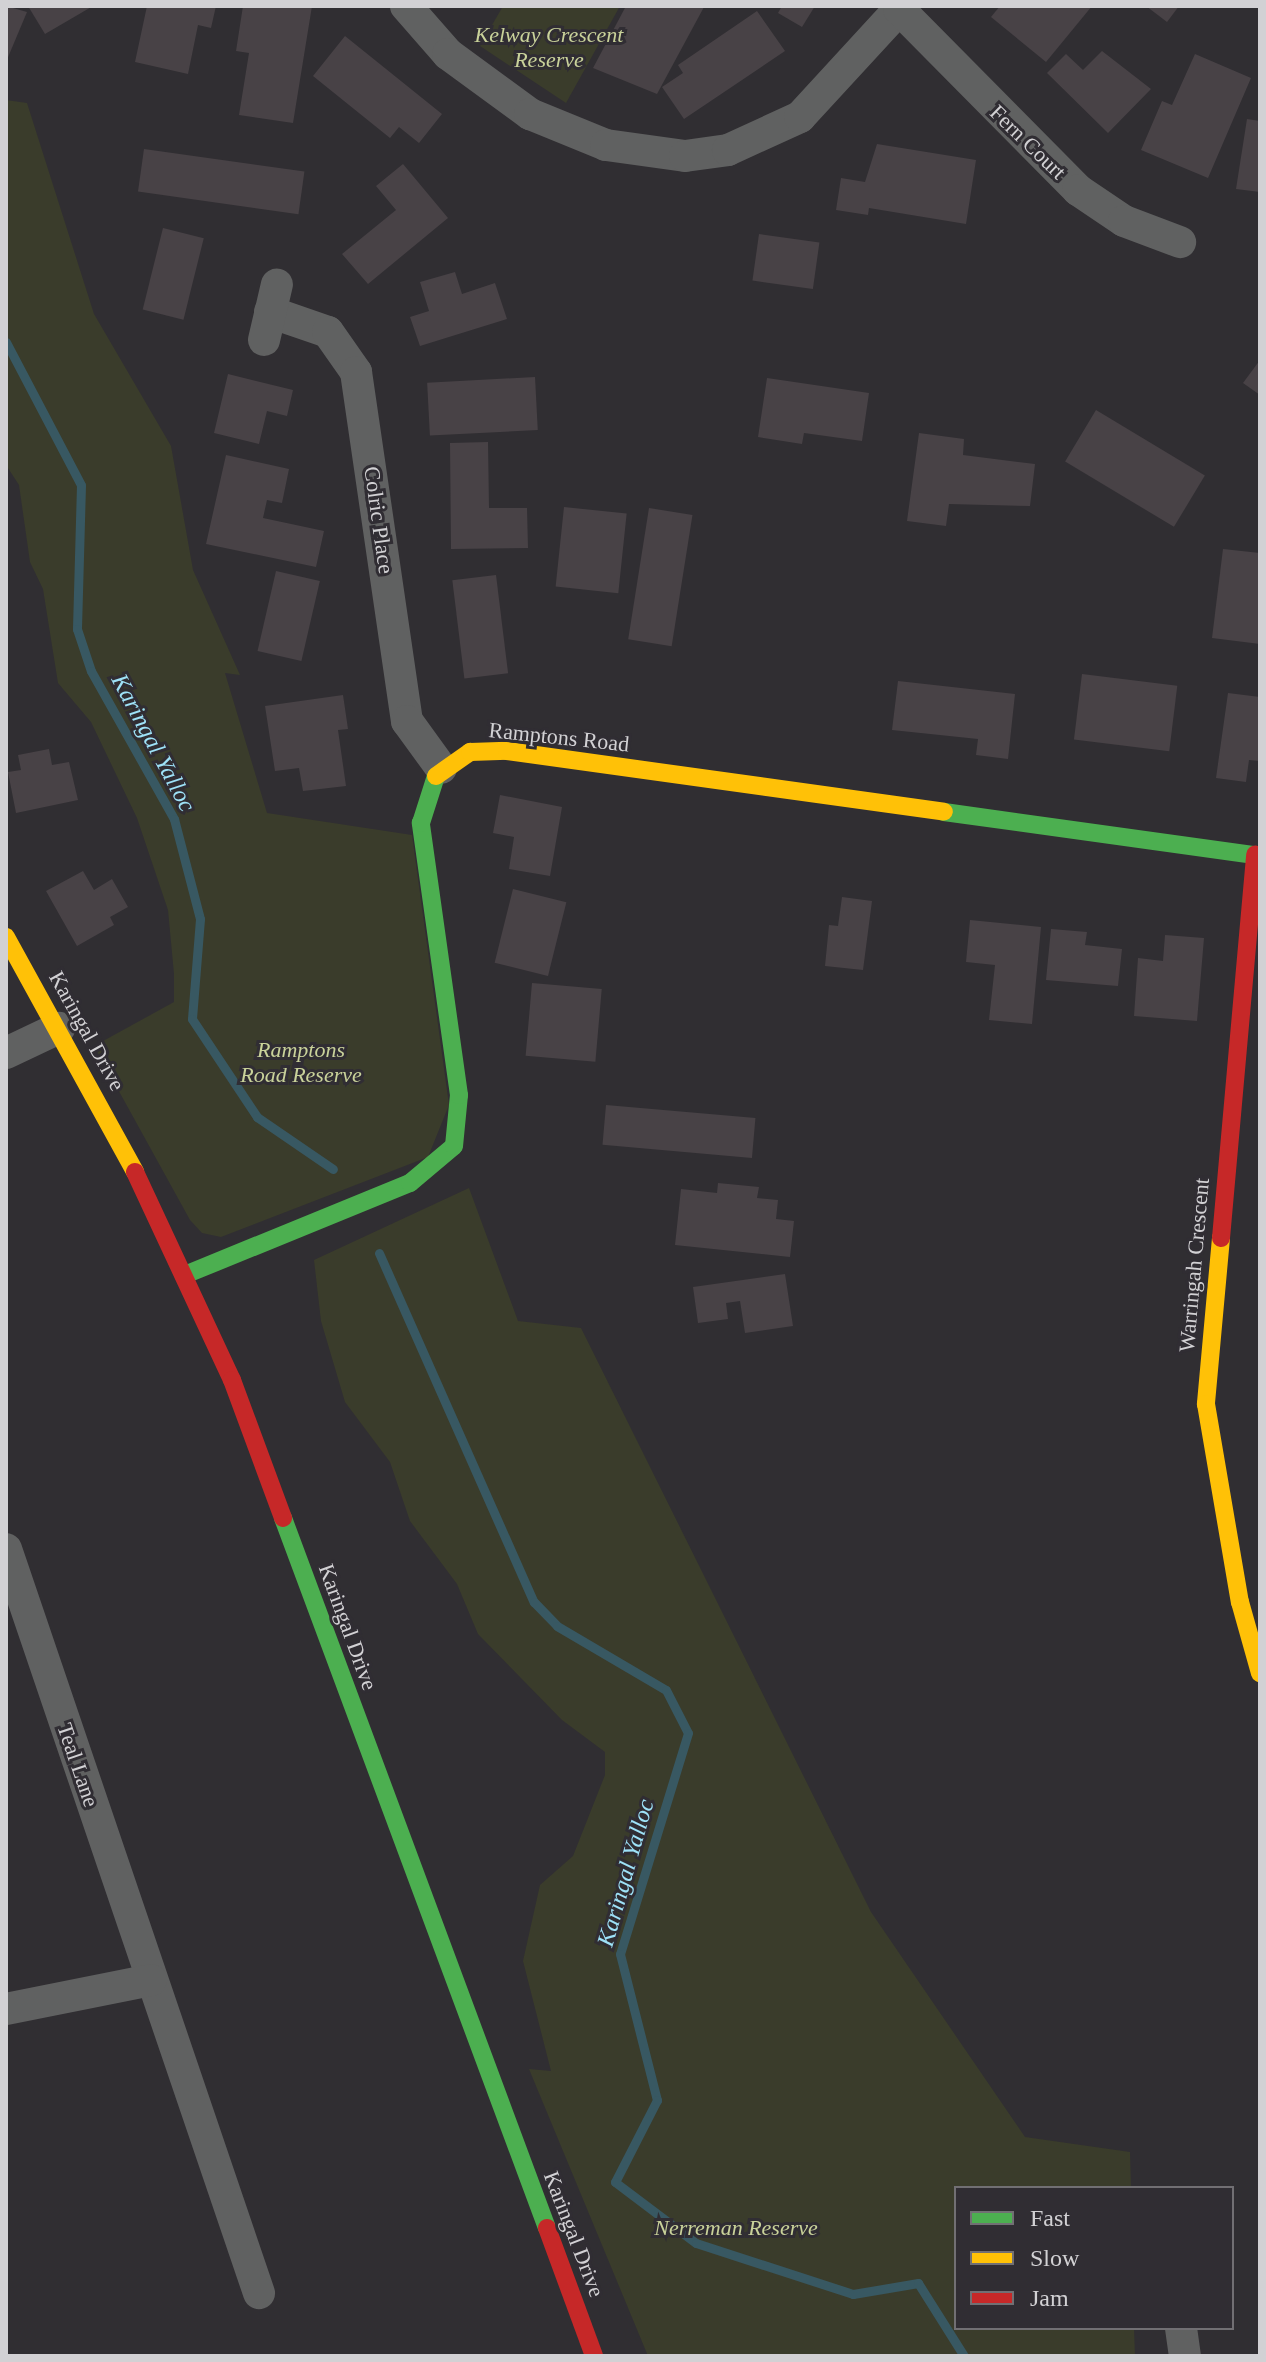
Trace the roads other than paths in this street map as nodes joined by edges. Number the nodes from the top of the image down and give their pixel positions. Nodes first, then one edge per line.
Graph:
1 (406, 6) edge
2 (900, 8) edge
3 (1180, 242) dead end
4 (270, 312) dead end
5 (441, 768) junction
6 (1257, 856) edge
7 (6, 937) edge
8 (59, 1028) junction
9 (6, 1053) edge
10 (187, 1274) junction
11 (6, 1549) edge
12 (1260, 1673) edge
13 (151, 1980) junction
14 (6, 2009) edge
15 (259, 2293) dead end
16 (1181, 2330) edge
17 (594, 2356) edge
18 (1185, 2356) edge

1 - 2 street
2 - 3 street, Fern Court
4 - 5 street, Colric Place
5 - 6 street, Ramptons Road
5 - 10 street
6 - 12 street, Warringah Crescent
7 - 8 street, Karingal Drive
8 - 9 street
8 - 10 street, Karingal Drive
10 - 17 street, Karingal Drive
11 - 13 street, Teal Lane
13 - 14 street
13 - 15 street, Teal Lane
16 - 18 street

